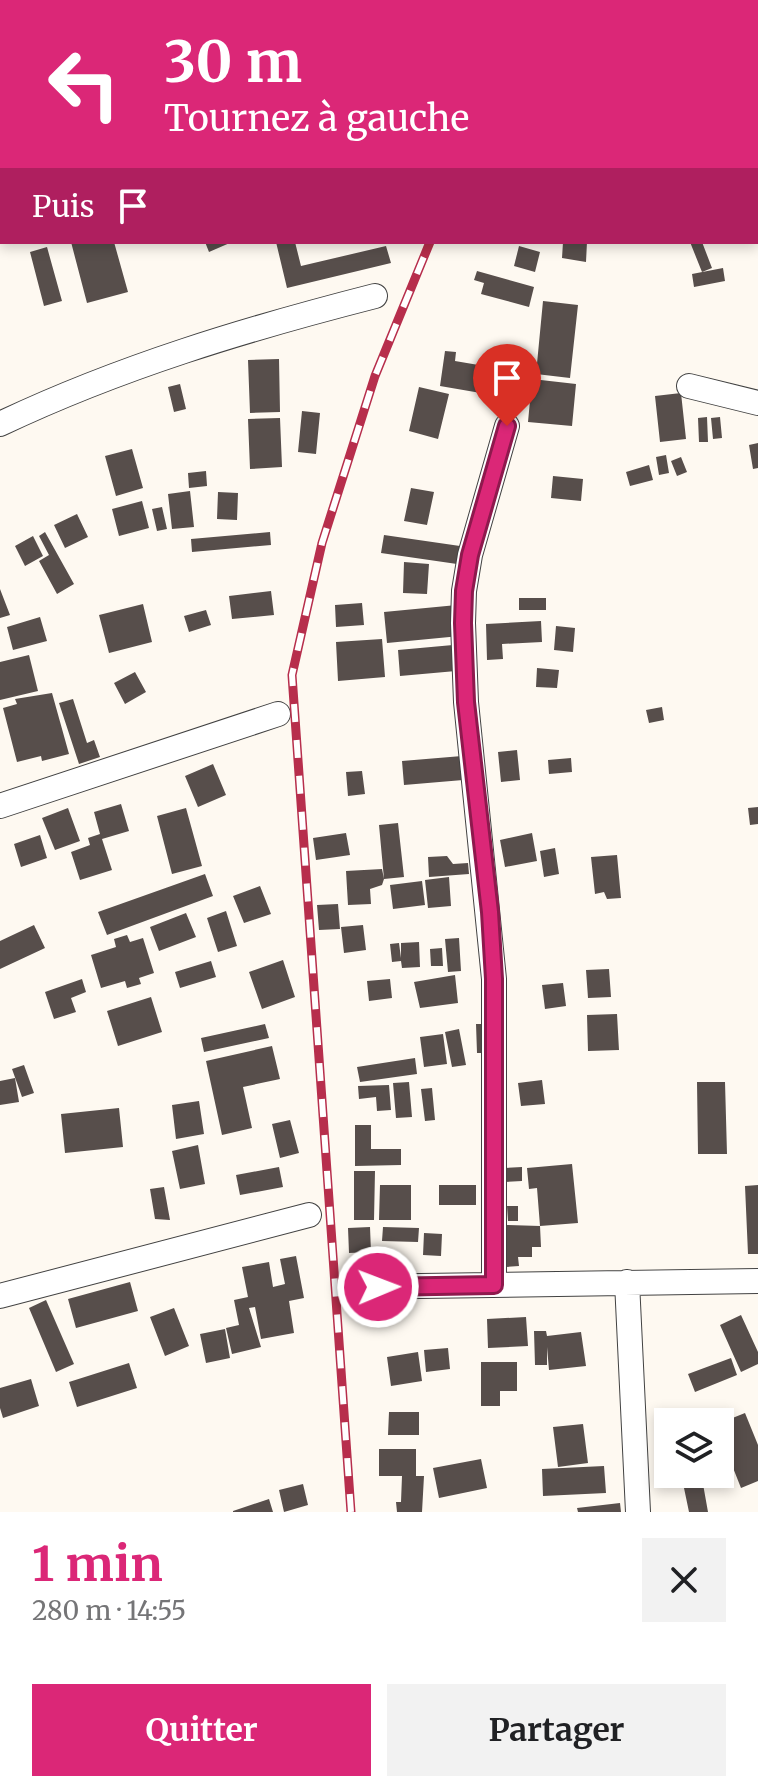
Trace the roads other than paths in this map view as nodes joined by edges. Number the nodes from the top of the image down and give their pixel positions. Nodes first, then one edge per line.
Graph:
1 (375, 296) dead end
2 (689, 386) dead end
3 (758, 403) edge
4 (0, 424) edge
5 (507, 426) dead end
6 (278, 714) dead end
7 (1, 804) edge
8 (309, 1215) dead end
9 (758, 1281) edge
10 (627, 1282) junction
11 (494, 1285) junction
12 (349, 1287) dead end
13 (0, 1296) edge
14 (638, 1512) edge

1 - 4 street
2 - 3 street
5 - 11 street
6 - 7 street
8 - 13 street
9 - 10 street
10 - 11 street
10 - 14 street
11 - 12 street

